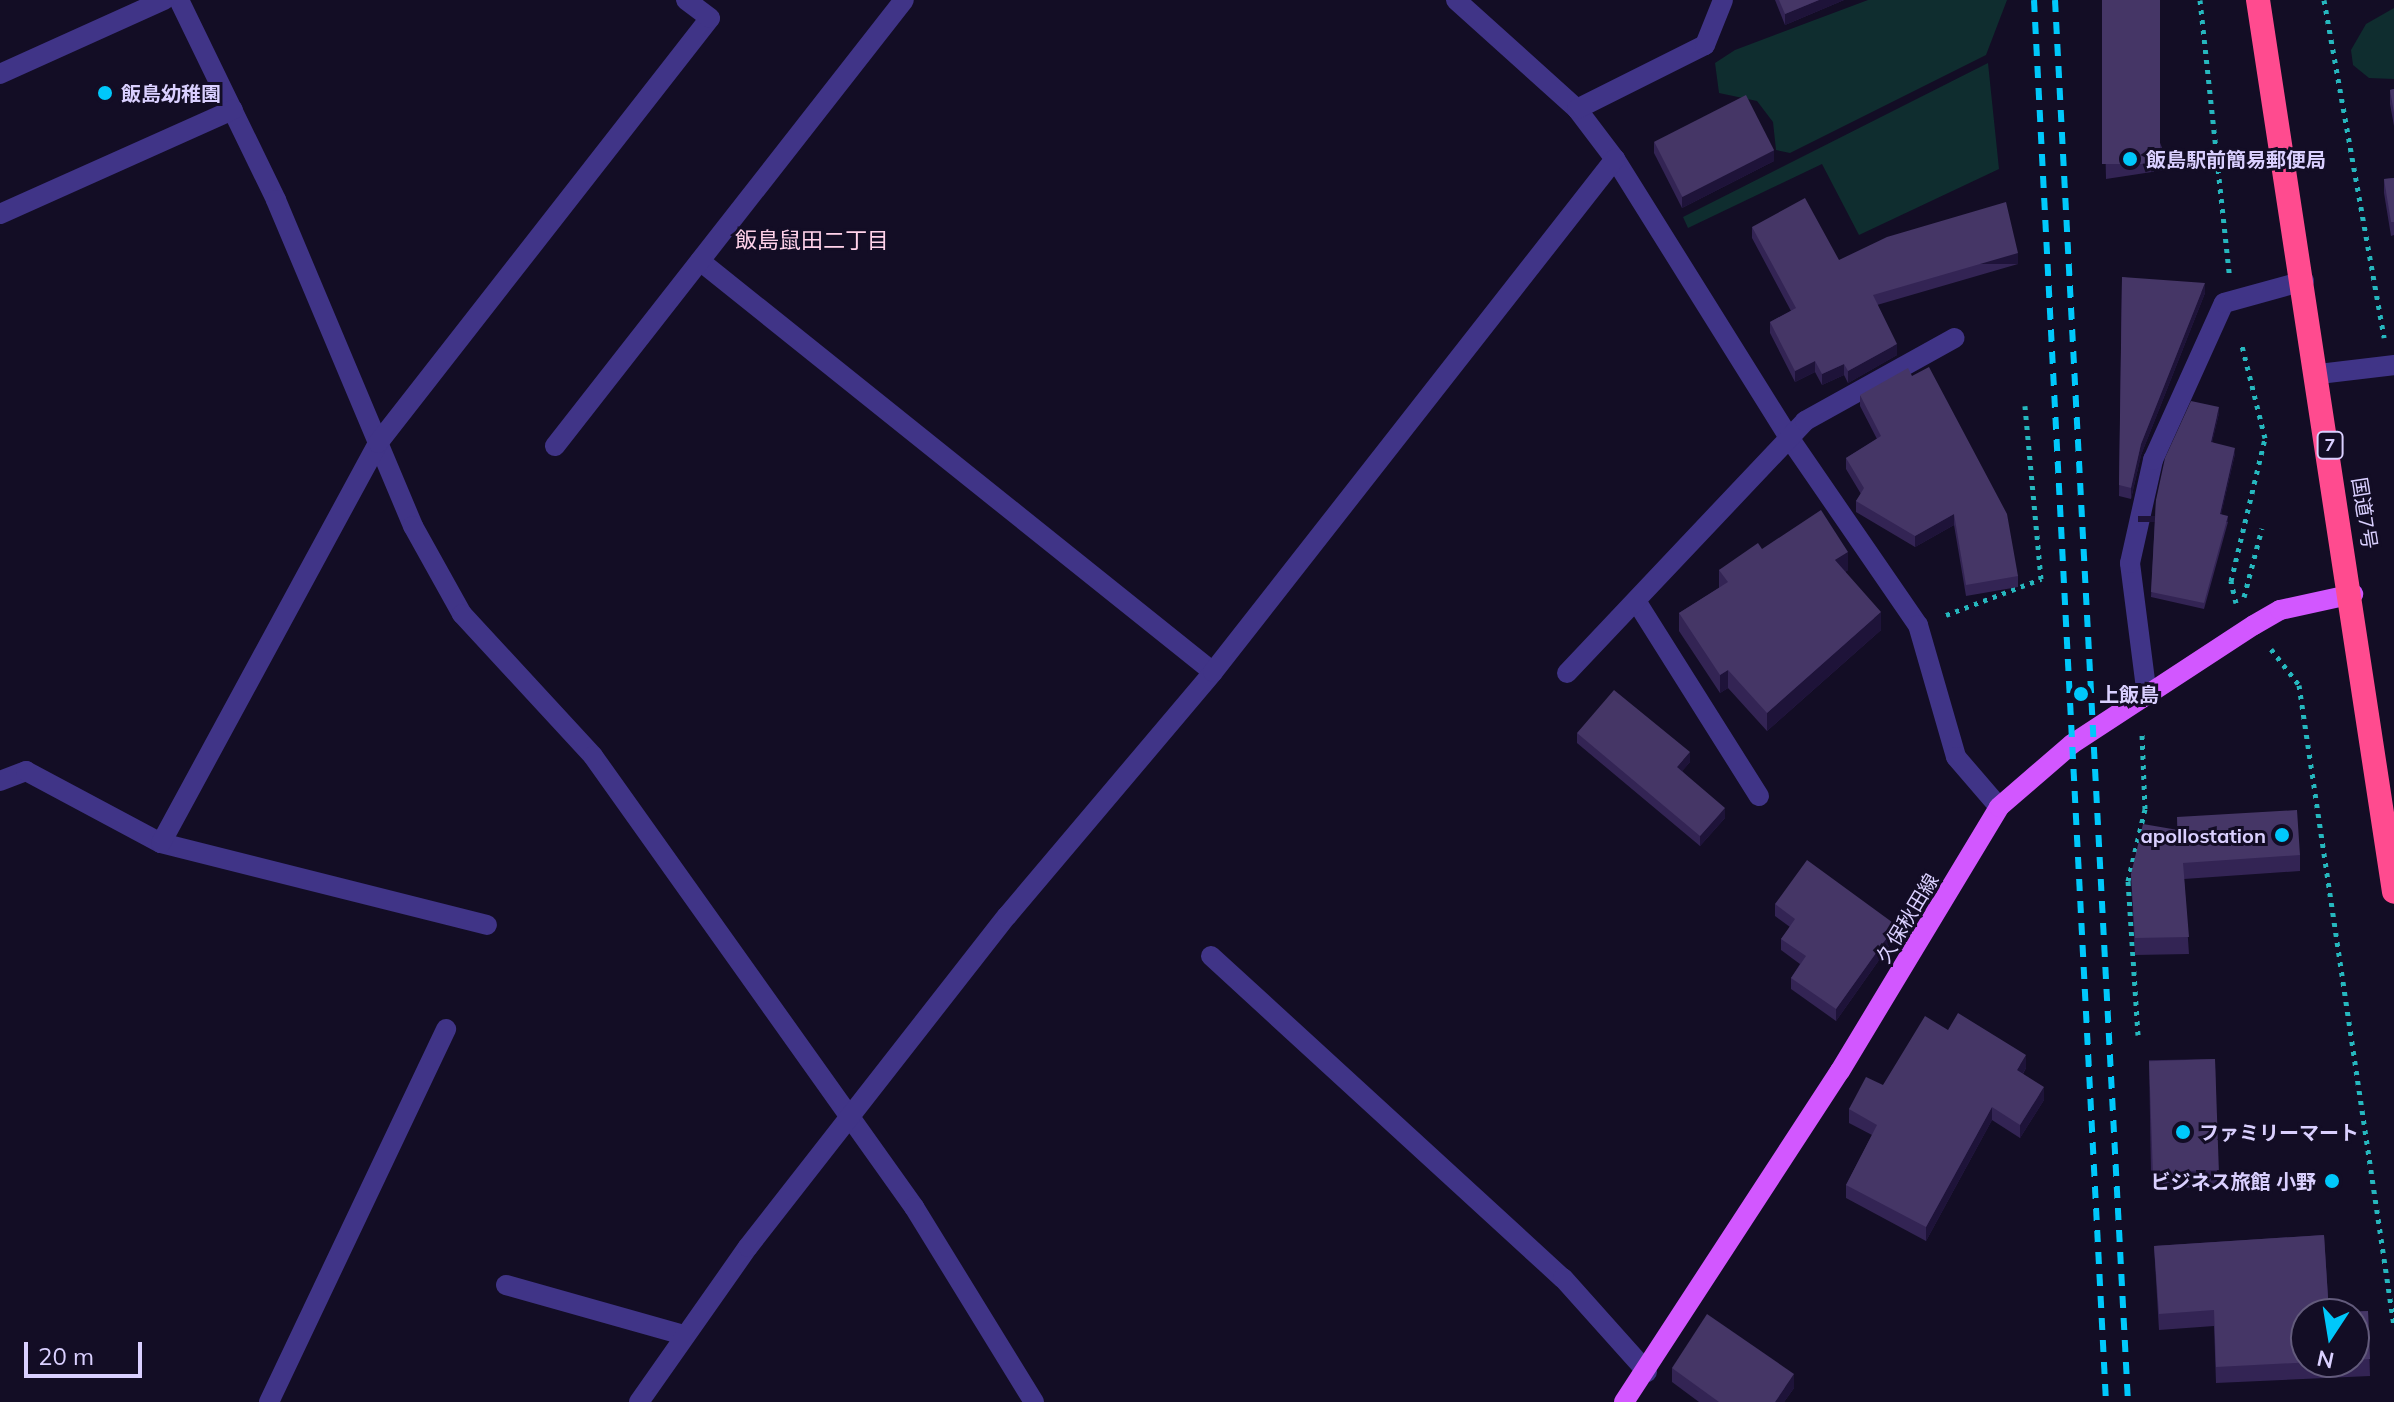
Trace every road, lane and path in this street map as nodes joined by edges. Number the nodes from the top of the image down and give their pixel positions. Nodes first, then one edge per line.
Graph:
1 (164, 0) edge
2 (179, 0) edge
3 (686, 0) edge
4 (904, 0) edge
5 (1456, 0) edge
6 (1723, 0) edge
7 (2258, 0) edge
8 (2324, 0) edge
9 (0, 74) edge
10 (1577, 109) junction
11 (233, 110) junction
12 (1615, 159) junction
13 (0, 214) edge
14 (700, 261) junction
15 (2304, 281) junction
16 (1955, 338) dead end
17 (2392, 365) edge
18 (2319, 374) junction
19 (2025, 406) dead end
20 (1790, 439) junction
21 (378, 443) junction
22 (555, 446) dead end
23 (2262, 528) dead end
24 (2244, 594) dead end
25 (2353, 594) junction
26 (1638, 604) junction
27 (1918, 625) junction
28 (2254, 625) junction
29 (1213, 672) junction
30 (1567, 673) dead end
31 (2144, 698) junction
32 (0, 781) edge
33 (1759, 796) dead end
34 (1999, 807) junction
35 (161, 843) junction
36 (2394, 892) edge
37 (487, 925) dead end
38 (1211, 956) dead end
39 (446, 1029) dead end
40 (2138, 1035) dead end
41 (851, 1115) junction
42 (506, 1285) dead end
43 (2394, 1326) edge
44 (684, 1335) junction
45 (1647, 1372) junction
46 (269, 1402) edge
47 (639, 1402) edge
48 (1034, 1402) edge
49 (1624, 1402) edge

1 - 9 street
2 - 11 street
3 - 21 street
4 - 14 street
5 - 10 street
6 - 10 street
7 - 15 highway, 国道7号 / 7
8 - 17 path
10 - 12 street
11 - 13 street
11 - 21 street
12 - 20 street
12 - 29 street
14 - 22 street
14 - 29 street
15 - 18 highway, 国道7号 / 7
15 - 31 street
16 - 20 street
17 - 18 street
18 - 25 highway, 国道7号 / 7
19 - 27 path
20 - 26 street
20 - 27 street
21 - 35 street
21 - 41 street
23 - 24 path
25 - 28 main road, 久保秋田線
25 - 36 highway, 国道7号 / 7
26 - 30 street
26 - 33 street
27 - 34 street
28 - 31 main road, 久保秋田線
28 - 43 path
29 - 41 street
31 - 34 main road, 久保秋田線
31 - 40 path
32 - 35 street
34 - 45 main road, 久保秋田線
35 - 37 street
38 - 45 street
39 - 46 street
41 - 44 street
41 - 48 street
42 - 44 street
44 - 47 street
45 - 49 main road, 久保秋田線

